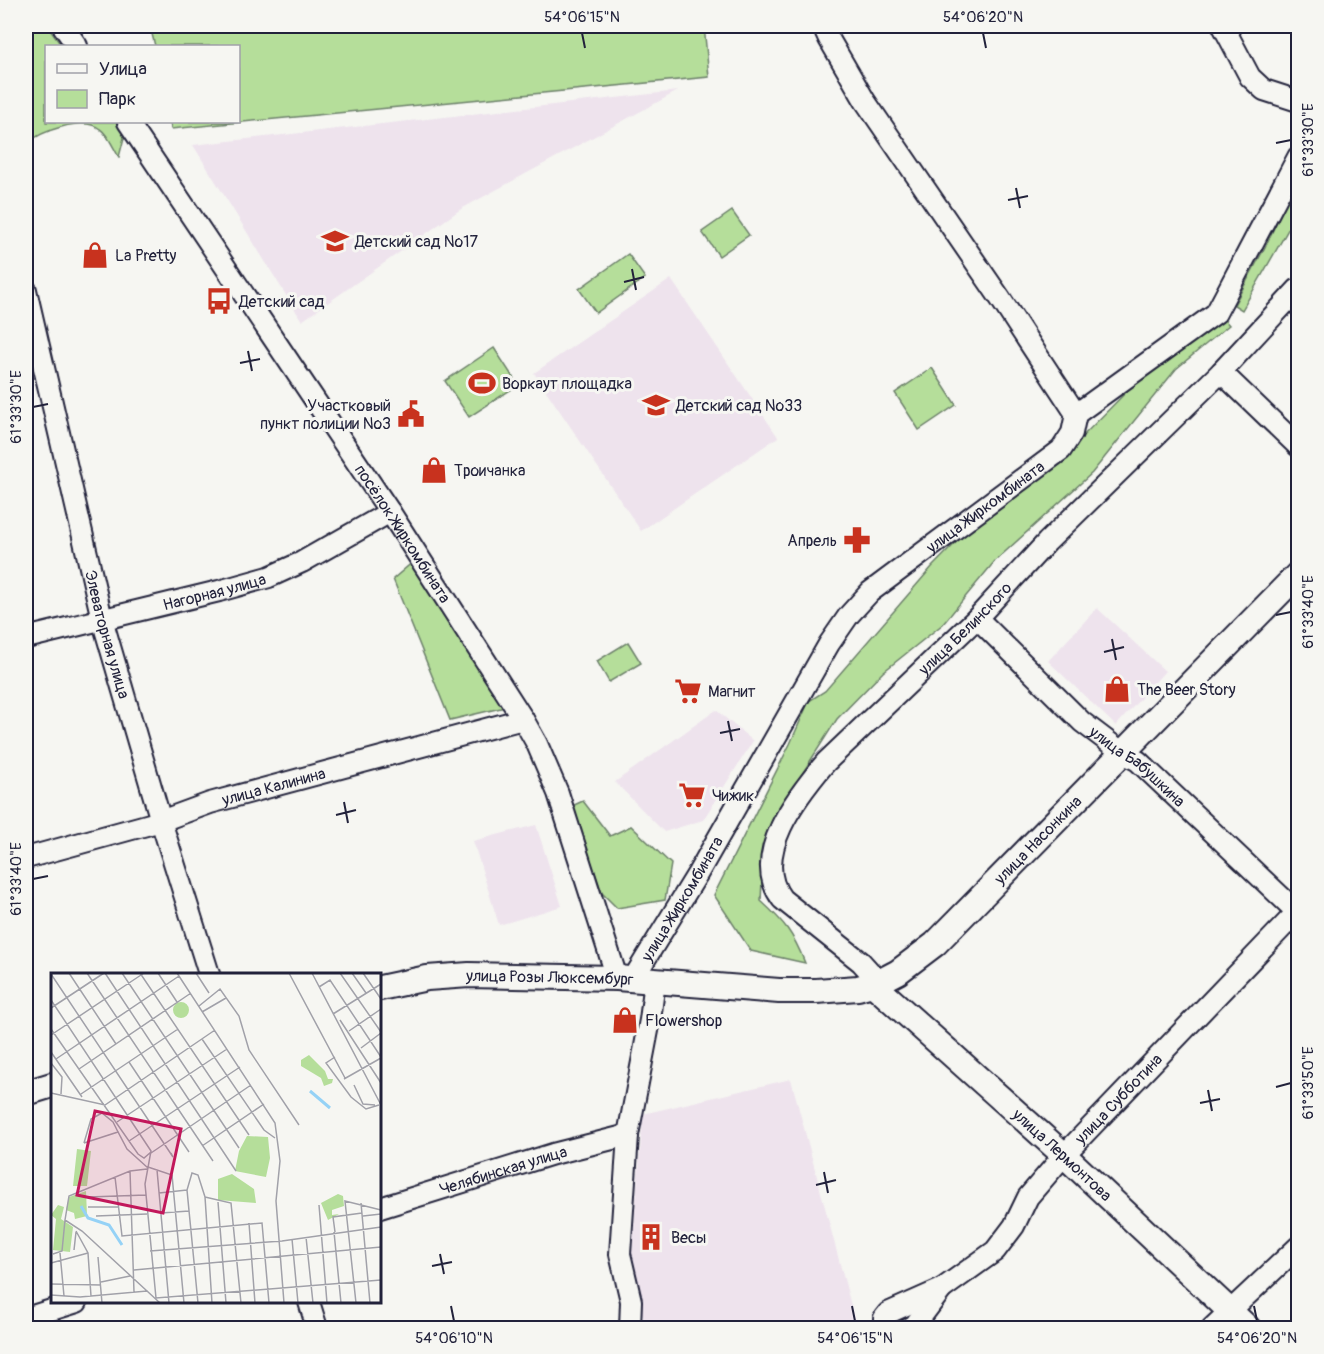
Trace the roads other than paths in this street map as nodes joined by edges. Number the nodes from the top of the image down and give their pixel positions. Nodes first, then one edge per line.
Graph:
1 (63, 26) edge
2 (824, 26) edge
3 (1223, 26) edge
4 (76, 45) edge
5 (1299, 101) edge
6 (129, 123) edge
7 (1299, 157) edge
8 (1299, 289) edge
9 (26, 290) edge
10 (1221, 372) junction
11 (1076, 414) junction
12 (1299, 446) edge
13 (390, 512) junction
14 (1299, 574) edge
15 (977, 618) junction
16 (102, 619) junction
17 (26, 638) edge
18 (523, 719) junction
19 (1123, 753) junction
20 (161, 821) junction
21 (26, 858) edge
22 (1298, 912) edge
23 (207, 973) edge
24 (635, 979) junction
25 (876, 983) junction
26 (722, 986) joint
27 (381, 988) edge
28 (51, 1085) edge
29 (26, 1093) edge
30 (628, 1135) junction
31 (1064, 1155) junction
32 (381, 1208) edge
33 (1299, 1247) edge
34 (942, 1289) junction
35 (74, 1303) edge
36 (309, 1303) edge
37 (1230, 1311) junction
38 (26, 1318) edge
39 (317, 1329) edge
40 (630, 1329) edge
41 (884, 1329) edge
42 (910, 1329) edge
43 (1212, 1329) edge
44 (1248, 1329) edge

1 - 4 street
2 - 11 street
3 - 5 street
6 - 13 street, посёлок Жиркомбината
7 - 11 street
8 - 10 street, улица Белинского
9 - 16 street, Элеваторная улица
10 - 12 street
10 - 15 street, улица Белинского
11 - 24 street, улица Жиркомбината
13 - 16 street, Нагорная улица
13 - 18 street, посёлок Жиркомбината
14 - 19 street, улица Насонкина
15 - 19 street, улица Бабушкина
15 - 25 street, улица Белинского
16 - 17 street, Нагорная улица
16 - 20 street, Элеваторная улица
18 - 20 street, улица Калинина
18 - 24 street, посёлок Жиркомбината
19 - 22 street, улица Бабушкина
19 - 25 street, улица Насонкина
20 - 21 street, улица Калинина
20 - 23 street, Элеваторная улица
22 - 31 street, улица Субботина
24 - 26 street, улица Розы Люксембург
24 - 27 street, улица Розы Люксембург
24 - 30 street
25 - 26 street, улица Насонкина
25 - 31 street, улица Лермонтова
28 - 29 street
30 - 32 street, Челябинская улица
30 - 40 street
31 - 34 street, улица Субботина
31 - 37 street, улица Лермонтова
33 - 37 street
34 - 41 street, улица Субботина
34 - 42 street, улица Субботина
35 - 38 street
36 - 39 street
37 - 43 street
37 - 44 street, улица Лермонтова

